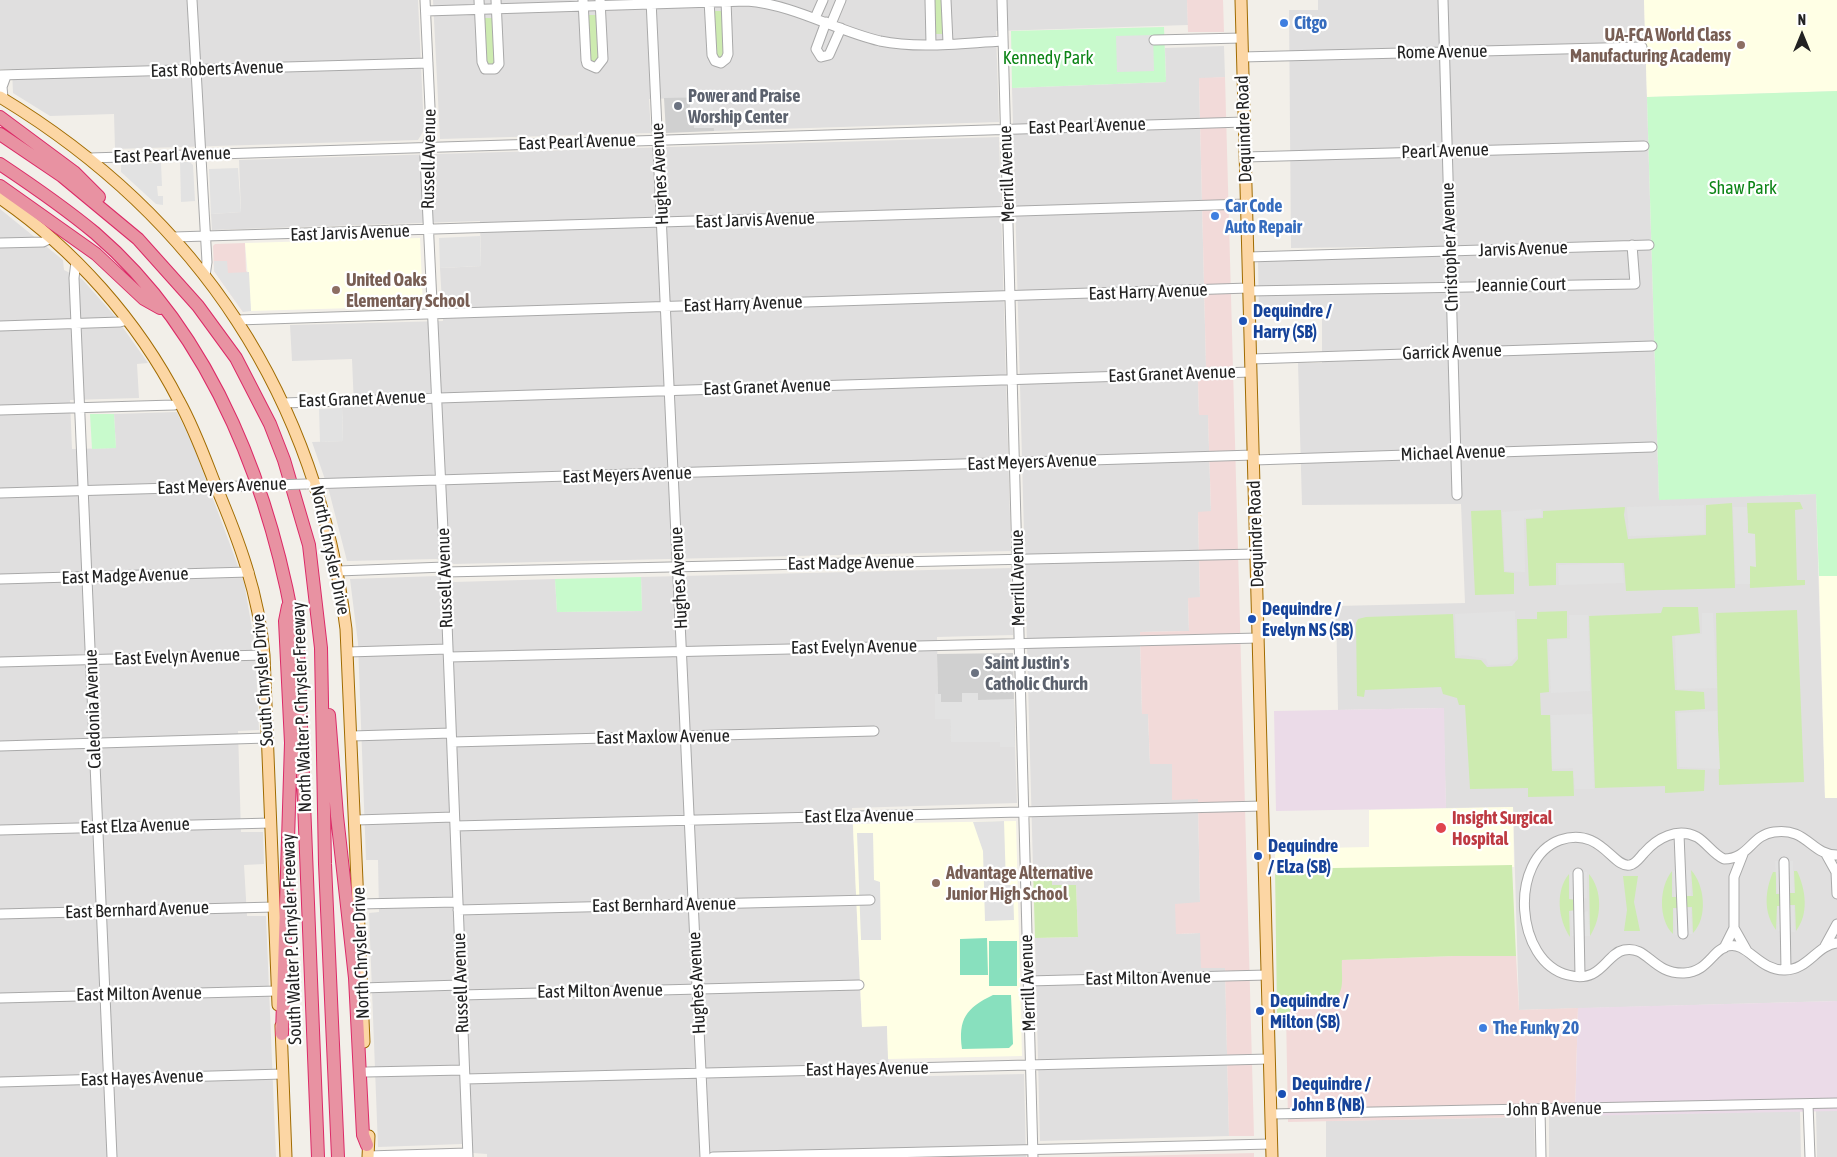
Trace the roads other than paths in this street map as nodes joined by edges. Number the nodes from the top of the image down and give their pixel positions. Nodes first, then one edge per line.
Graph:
1 (192, 0) edge
2 (425, 0) edge
3 (823, 0) edge
4 (841, 0) edge
5 (930, 0) edge
6 (946, 0) edge
7 (1002, 0) edge
8 (1241, 0) edge
9 (1443, 0) edge
10 (709, 1) edge
11 (726, 1) edge
12 (651, 2) edge
13 (584, 3) edge
14 (600, 3) edge
15 (496, 4) edge
16 (479, 5) edge
17 (426, 11) junction
18 (815, 18) junction
19 (828, 23) junction
20 (841, 28) junction
21 (1242, 38) junction
22 (1154, 40) dead end
23 (1003, 41) junction
24 (948, 43) junction
25 (931, 44) junction
26 (1642, 46) dead end
27 (1445, 52) junction
28 (1242, 57) junction
29 (428, 63) junction
30 (196, 70) junction
31 (3, 75) edge
32 (1, 97) edge
33 (0, 117) edge
34 (1244, 122) junction
35 (1006, 129) junction
36 (0, 134) edge
37 (658, 140) junction
38 (1644, 146) dead end
39 (426, 147) junction
40 (1447, 151) junction
41 (200, 154) junction
42 (1245, 157) junction
43 (90, 158) junction
44 (0, 164) edge
45 (0, 186) edge
46 (0, 198) edge
47 (1247, 204) junction
48 (1008, 212) junction
49 (662, 222) junction
50 (429, 230) junction
51 (205, 235) junction
52 (174, 237) junction
53 (51, 238) junction
54 (138, 239) junction
55 (0, 243) edge
56 (1649, 245) dead end
57 (1632, 246) junction
58 (1449, 251) junction
59 (1248, 257) junction
60 (76, 262) junction
61 (205, 276) junction
62 (1451, 286) junction
63 (1249, 290) junction
64 (1010, 296) junction
65 (666, 306) junction
66 (166, 310) junction
67 (433, 314) junction
68 (128, 320) junction
69 (237, 320) junction
70 (76, 324) junction
71 (0, 326) edge
72 (1652, 346) dead end
73 (1453, 352) junction
74 (1251, 359) junction
75 (1251, 372) junction
76 (1013, 379) junction
77 (670, 390) junction
78 (437, 397) junction
79 (180, 402) junction
80 (283, 403) junction
81 (80, 407) junction
82 (0, 410) edge
83 (1652, 446) dead end
84 (1456, 453) junction
85 (1254, 457) junction
86 (1015, 462) junction
87 (674, 473) junction
88 (441, 480) junction
89 (311, 484) junction
90 (216, 487) junction
91 (84, 491) junction
92 (0, 493) edge
93 (1458, 495) dead end
94 (1256, 554) junction
95 (1018, 559) junction
96 (678, 567) junction
97 (338, 570) junction
98 (445, 570) junction
99 (249, 572) junction
100 (88, 577) junction
101 (0, 579) edge
102 (288, 588) junction
103 (1259, 638) junction
104 (1020, 644) junction
105 (321, 648) junction
106 (348, 652) junction
107 (682, 652) junction
108 (448, 653) junction
109 (264, 654) junction
110 (91, 659) junction
111 (0, 662) edge
112 (874, 731) dead end
113 (352, 736) junction
114 (686, 736) junction
115 (451, 737) junction
116 (268, 738) junction
117 (94, 743) junction
118 (0, 746) edge
119 (1263, 806) junction
120 (1024, 812) junction
121 (356, 820) junction
122 (690, 820) junction
123 (271, 822) junction
124 (455, 822) junction
125 (98, 827) junction
126 (0, 830) edge
127 (1680, 834) junction
128 (1742, 854) junction
129 (1826, 854) junction
130 (1837, 856) edge
131 (1724, 859) junction
132 (1784, 862) dead end
133 (1837, 872) edge
134 (1578, 873) dead end
135 (1734, 877) junction
136 (1837, 894) edge
137 (870, 900) dead end
138 (358, 904) junction
139 (694, 904) junction
140 (274, 906) junction
141 (458, 906) junction
142 (102, 911) junction
143 (0, 914) edge
144 (1837, 924) edge
145 (1734, 928) junction
146 (1683, 934) dead end
147 (1837, 943) edge
148 (1825, 947) junction
149 (1721, 951) junction
150 (1747, 951) junction
151 (1786, 970) junction
152 (1267, 975) junction
153 (1580, 976) junction
154 (1028, 981) junction
155 (859, 985) dead end
156 (362, 988) junction
157 (697, 989) junction
158 (277, 990) junction
159 (461, 990) junction
160 (105, 995) junction
161 (0, 998) edge
162 (282, 1034) junction
163 (1269, 1060) junction
164 (1030, 1065) junction
165 (366, 1072) junction
166 (701, 1073) junction
167 (283, 1074) junction
168 (464, 1074) junction
169 (108, 1079) junction
170 (0, 1082) edge
171 (1837, 1103) edge
172 (1808, 1104) junction
173 (1540, 1109) junction
174 (1271, 1114) junction
175 (1271, 1144) junction
176 (368, 1153) edge
177 (1033, 1153) edge
178 (468, 1155) edge
179 (112, 1157) edge
180 (286, 1157) edge
181 (318, 1157) edge
182 (338, 1157) edge
183 (705, 1157) edge
184 (713, 1157) edge
185 (1272, 1157) edge
186 (1541, 1157) edge
187 (1810, 1157) edge

1 - 30 street
2 - 17 street, Russell Avenue
3 - 18 street
4 - 19 street
5 - 25 street
6 - 24 street
7 - 23 street, Merrill Avenue
8 - 21 main road, Dequindre Road
9 - 27 street, Christopher Avenue
10 - 11 street
10 - 11 street
10 - 12 street
11 - 18 street
12 - 14 street
12 - 37 street, Hughes Avenue
13 - 14 street
13 - 14 street
13 - 15 street
15 - 16 street
15 - 16 street
16 - 17 street
17 - 29 street, Russell Avenue
18 - 19 street
19 - 20 street
19 - 20 street
20 - 25 street
21 - 22 street
21 - 28 main road, Dequindre Road
23 - 24 street
23 - 35 street, Merrill Avenue
24 - 25 street
26 - 27 street, Rome Avenue
27 - 28 street, Rome Avenue
27 - 40 street, Christopher Avenue
28 - 34 main road, Dequindre Road
29 - 30 street, East Roberts Avenue
29 - 39 street, Russell Avenue
30 - 31 street, East Roberts Avenue
30 - 41 street
31 - 32 street, East Roberts Avenue
32 - 43 main road, North Chrysler Drive
33 - 54 highway
34 - 35 street, East Pearl Avenue
34 - 42 main road, Dequindre Road
35 - 37 street, East Pearl Avenue
35 - 48 street, Merrill Avenue
36 - 54 highway, North Walter P. Chrysler Freeway
37 - 39 street, East Pearl Avenue
37 - 49 street, Hughes Avenue
38 - 40 street, Pearl Avenue
39 - 41 street, East Pearl Avenue
39 - 50 street, Russell Avenue
40 - 42 street, Pearl Avenue
40 - 58 street, Christopher Avenue
41 - 43 street, East Pearl Avenue
41 - 51 street
42 - 47 main road, Dequindre Road
43 - 52 main road, North Chrysler Drive
44 - 66 highway, South Walter P. Chrysler Freeway
45 - 66 highway
46 - 53 main road, South Chrysler Drive
47 - 48 street, East Jarvis Avenue
47 - 59 main road, Dequindre Road
48 - 49 street, East Jarvis Avenue
48 - 64 street, Merrill Avenue
49 - 50 street, East Jarvis Avenue
49 - 65 street, Hughes Avenue
50 - 51 street, East Jarvis Avenue
50 - 67 street, Russell Avenue
51 - 52 street, East Jarvis Avenue
51 - 61 street
52 - 61 main road, North Chrysler Drive
53 - 55 street
53 - 60 main road, South Chrysler Drive
54 - 105 highway, North Walter P. Chrysler Freeway
56 - 57 street, Jarvis Avenue
57 - 58 street, Jarvis Avenue
57 - 62 street, Jeannie Court
58 - 59 street, Jarvis Avenue
58 - 62 street, Christopher Avenue
59 - 63 main road, Dequindre Road
60 - 68 main road, South Chrysler Drive
60 - 70 street, Caledonia Avenue
61 - 69 main road, North Chrysler Drive
62 - 63 street, Jeannie Court
62 - 73 street, Christopher Avenue
63 - 64 street, East Harry Avenue
63 - 74 main road, Dequindre Road
64 - 65 street, East Harry Avenue
64 - 76 street, Merrill Avenue
65 - 67 street, East Harry Avenue
65 - 77 street, Hughes Avenue
66 - 102 highway, South Walter P. Chrysler Freeway
67 - 69 street, East Harry Avenue
67 - 78 street, Russell Avenue
68 - 70 street
68 - 79 main road, South Chrysler Drive
69 - 80 main road, North Chrysler Drive
70 - 71 street
70 - 81 street, Caledonia Avenue
72 - 73 street, Garrick Avenue
73 - 74 street, Garrick Avenue
73 - 84 street, Christopher Avenue
74 - 75 main road, Dequindre Road
75 - 76 street, East Granet Avenue
75 - 85 main road, Dequindre Road
76 - 77 street, East Granet Avenue
76 - 86 street, Merrill Avenue
77 - 78 street, East Granet Avenue
77 - 87 street, Hughes Avenue
78 - 80 street, East Granet Avenue
78 - 88 street, Russell Avenue
79 - 81 street
79 - 90 main road, South Chrysler Drive
80 - 89 main road, North Chrysler Drive
81 - 82 street
81 - 91 street, Caledonia Avenue
83 - 84 street, Michael Avenue
84 - 85 street, Michael Avenue
84 - 93 street, Christopher Avenue
85 - 86 street, East Meyers Avenue
85 - 94 main road, Dequindre Road
86 - 87 street, East Meyers Avenue
86 - 95 street, Merrill Avenue
87 - 88 street, East Meyers Avenue
87 - 96 street, Hughes Avenue
88 - 89 street, East Meyers Avenue
88 - 98 street, Russell Avenue
89 - 90 street, East Meyers Avenue, bridge
89 - 97 main road, North Chrysler Drive
90 - 91 street, East Meyers Avenue
90 - 99 main road, South Chrysler Drive
91 - 92 street, East Meyers Avenue
91 - 100 street, Caledonia Avenue
94 - 95 street, East Madge Avenue
94 - 103 main road, Dequindre Road
95 - 96 street, East Madge Avenue
95 - 104 street, Merrill Avenue
96 - 98 street, East Madge Avenue
96 - 107 street, Hughes Avenue
97 - 98 street, East Madge Avenue
97 - 106 main road, North Chrysler Drive
98 - 108 street, Russell Avenue
99 - 100 street, East Madge Avenue
99 - 109 main road, South Chrysler Drive
100 - 101 street, East Madge Avenue
100 - 110 street, Caledonia Avenue
102 - 162 highway
102 - 181 highway, South Walter P. Chrysler Freeway
103 - 104 street, East Evelyn Avenue
103 - 119 main road, Dequindre Road
104 - 107 street, East Evelyn Avenue
104 - 120 street, Merrill Avenue
105 - 176 highway
105 - 182 highway, North Walter P. Chrysler Freeway
106 - 108 street, East Evelyn Avenue
106 - 113 main road, North Chrysler Drive
107 - 108 street, East Evelyn Avenue
107 - 114 street, Hughes Avenue
108 - 115 street, Russell Avenue
109 - 110 street, East Evelyn Avenue
109 - 116 main road, South Chrysler Drive
110 - 111 street, East Evelyn Avenue
110 - 117 street, Caledonia Avenue
112 - 114 street, East Maxlow Avenue
113 - 115 street, East Maxlow Avenue
113 - 121 main road, North Chrysler Drive
114 - 115 street, East Maxlow Avenue
114 - 122 street, Hughes Avenue
115 - 124 street, Russell Avenue
116 - 117 street
116 - 123 main road, South Chrysler Drive
117 - 118 street
117 - 125 street, Caledonia Avenue
119 - 120 street, East Elza Avenue
119 - 152 main road, Dequindre Road
120 - 122 street, East Elza Avenue
120 - 154 street, Merrill Avenue
121 - 124 street, East Elza Avenue
121 - 138 main road, North Chrysler Drive
122 - 124 street, East Elza Avenue
122 - 139 street, Hughes Avenue
123 - 125 street, East Elza Avenue
123 - 140 main road, South Chrysler Drive
124 - 141 street, Russell Avenue
125 - 126 street, East Elza Avenue
125 - 142 street, Caledonia Avenue
127 - 131 street
127 - 146 street
127 - 153 street
128 - 129 street
128 - 131 street
128 - 135 street
129 - 130 street
129 - 133 street
131 - 135 street
132 - 151 street
133 - 136 street
134 - 153 street
135 - 145 street
137 - 139 street, East Bernhard Avenue
138 - 141 street, East Bernhard Avenue
138 - 156 main road, North Chrysler Drive
139 - 141 street, East Bernhard Avenue
139 - 157 street, Hughes Avenue
140 - 142 street, East Bernhard Avenue
140 - 158 main road, South Chrysler Drive
141 - 159 street, Russell Avenue
142 - 143 street, East Bernhard Avenue
142 - 160 street, Caledonia Avenue
144 - 148 street
145 - 149 street
145 - 150 street
147 - 148 street
148 - 151 street
149 - 150 street
149 - 153 street
150 - 151 street
152 - 154 street, East Milton Avenue
152 - 163 main road, Dequindre Road
154 - 164 street, Merrill Avenue
155 - 157 street, East Milton Avenue
156 - 159 street, East Milton Avenue
156 - 165 main road, North Chrysler Drive
157 - 159 street, East Milton Avenue
157 - 166 street, Hughes Avenue
158 - 160 street, East Milton Avenue
158 - 162 main road, South Chrysler Drive
159 - 168 street, Russell Avenue
160 - 161 street, East Milton Avenue
160 - 169 street, Caledonia Avenue
162 - 167 main road, South Chrysler Drive
163 - 164 street, East Hayes Avenue
163 - 174 main road, Dequindre Road
164 - 166 street, East Hayes Avenue
164 - 177 street, Merrill Avenue
165 - 168 street, East Hayes Avenue
165 - 176 main road, North Chrysler Drive
166 - 168 street, East Hayes Avenue
166 - 183 street, Hughes Avenue
167 - 169 street, East Hayes Avenue
167 - 180 main road, South Chrysler Drive
168 - 178 street, Russell Avenue
169 - 170 street, East Hayes Avenue
169 - 179 street, Caledonia Avenue
171 - 172 street, John B Avenue
172 - 173 street, John B Avenue
172 - 187 street
173 - 174 street, John B Avenue
173 - 186 street
174 - 175 main road, Dequindre Road
175 - 177 street
175 - 185 main road, Dequindre Road
176 - 178 street
177 - 184 street

